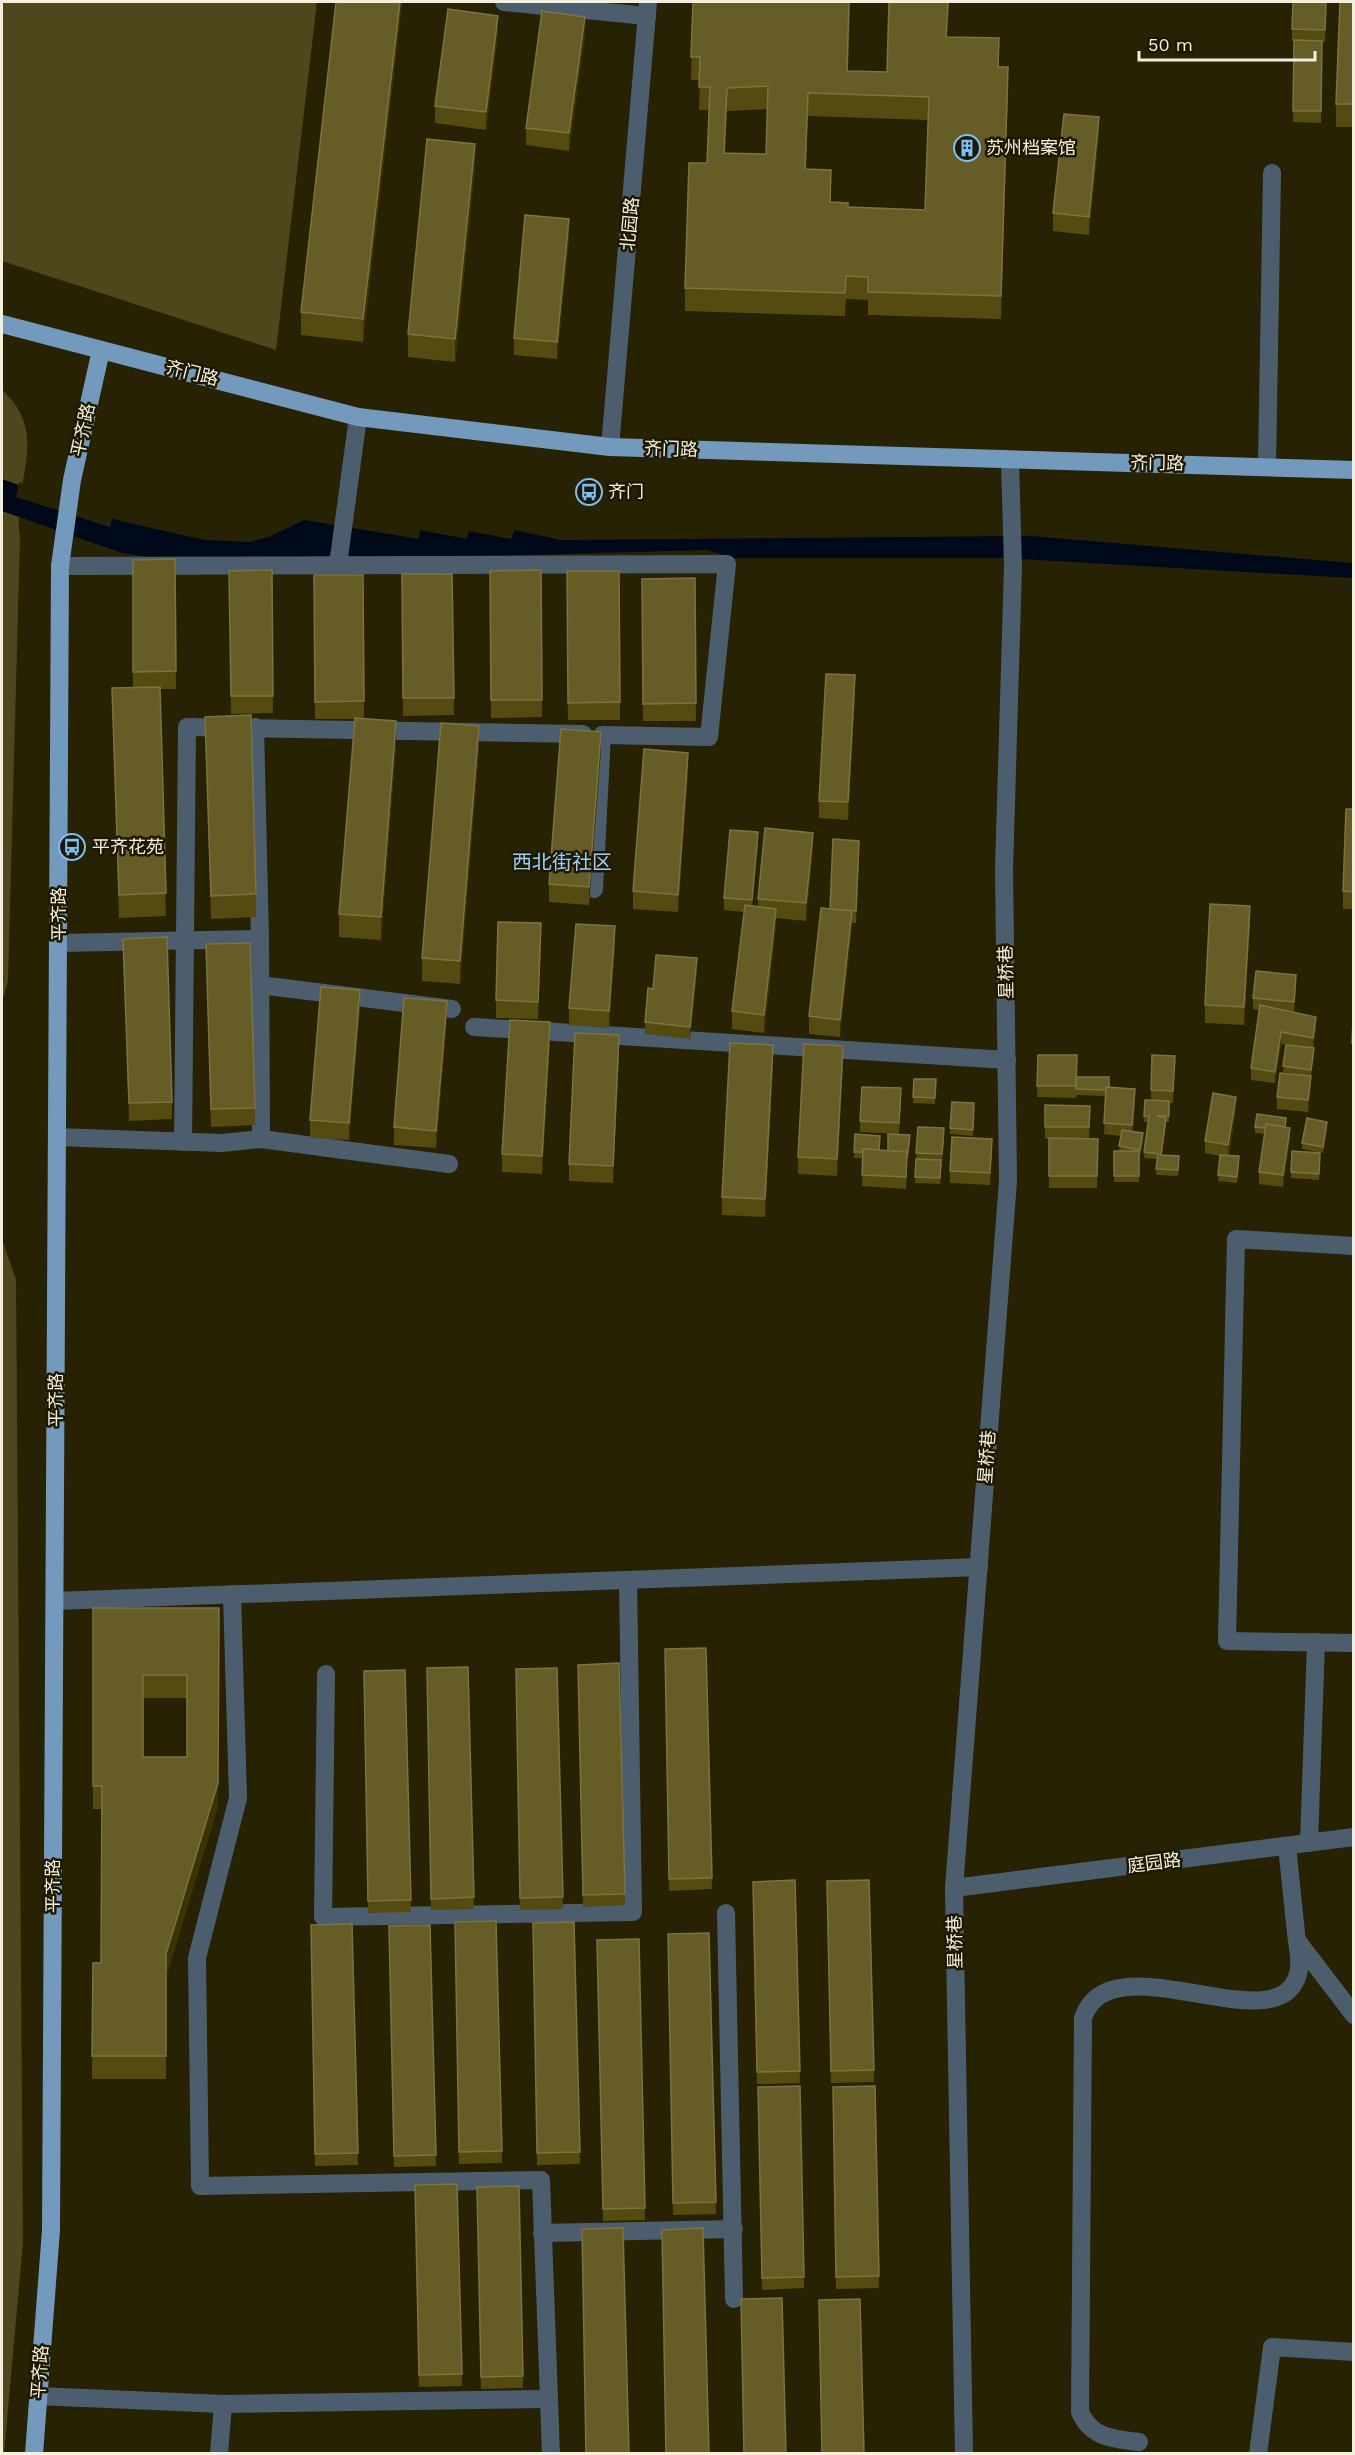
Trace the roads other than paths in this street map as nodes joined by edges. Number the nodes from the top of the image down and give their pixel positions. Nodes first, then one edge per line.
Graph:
1 (504, 2) edge
2 (647, 9) edge
3 (1272, 173) dead end
4 (2, 324) edge
5 (101, 350) junction
6 (358, 417) junction
7 (610, 447) junction
8 (1010, 460) junction
9 (1267, 466) junction
10 (1353, 470) edge
11 (338, 564) junction
12 (60, 566) junction
13 (255, 727) junction
14 (602, 735) junction
15 (594, 889) dead end
16 (260, 939) junction
17 (185, 940) junction
18 (59, 943) junction
19 (260, 985) junction
20 (452, 1010) dead end
21 (474, 1027) dead end
22 (1007, 1060) junction
23 (57, 1137) junction
24 (261, 1139) junction
25 (183, 1142) junction
26 (449, 1164) dead end
27 (1353, 1246) edge
28 (979, 1567) junction
29 (628, 1580) junction
30 (232, 1594) junction
31 (55, 1601) junction
32 (1316, 1642) junction
33 (1353, 1643) edge
34 (326, 1674) dead end
35 (1353, 1837) edge
36 (1309, 1843) junction
37 (1287, 1846) junction
38 (954, 1888) junction
39 (726, 1913) dead end
40 (1297, 1940) junction
41 (1353, 2015) edge
42 (734, 2229) junction
43 (543, 2233) junction
44 (734, 2299) dead end
45 (1353, 2352) edge
46 (38, 2396) junction
47 (548, 2399) junction
48 (223, 2404) junction
49 (1139, 2442) dead end
50 (34, 2454) edge
51 (219, 2454) edge
52 (551, 2454) edge
53 (964, 2454) edge
54 (1258, 2454) edge

1 - 2 street
2 - 7 street, 北园路
3 - 9 street
4 - 5 main road, 齐门路
5 - 6 main road, 齐门路
5 - 12 main road, 平齐路
6 - 7 main road, 齐门路
6 - 11 street
7 - 8 main road, 齐门路
8 - 9 main road, 齐门路
8 - 22 street, 星桥巷
9 - 10 main road, 齐门路
11 - 12 street
11 - 14 street
12 - 18 main road, 平齐路
13 - 14 street
13 - 16 street
13 - 17 street
14 - 15 street
16 - 17 street
16 - 19 street
17 - 18 street
17 - 25 street
18 - 23 main road, 平齐路
19 - 20 street
19 - 24 street
21 - 22 street
22 - 28 street, 星桥巷
23 - 25 street
23 - 31 main road, 平齐路
24 - 25 street
24 - 26 street
27 - 32 street
28 - 29 street
28 - 38 street, 星桥巷
29 - 30 street
29 - 34 street
30 - 31 street
30 - 43 street
31 - 46 main road, 平齐路
32 - 33 street
32 - 36 street
35 - 36 street, 庭园路
36 - 37 street, 庭园路
37 - 38 street, 庭园路
37 - 40 street
38 - 53 street, 星桥巷
39 - 42 street
40 - 41 street
40 - 49 street
42 - 43 street
42 - 44 street
43 - 47 street
45 - 54 street
46 - 48 street
46 - 50 main road, 平齐路
47 - 48 street
47 - 52 street
48 - 51 street

